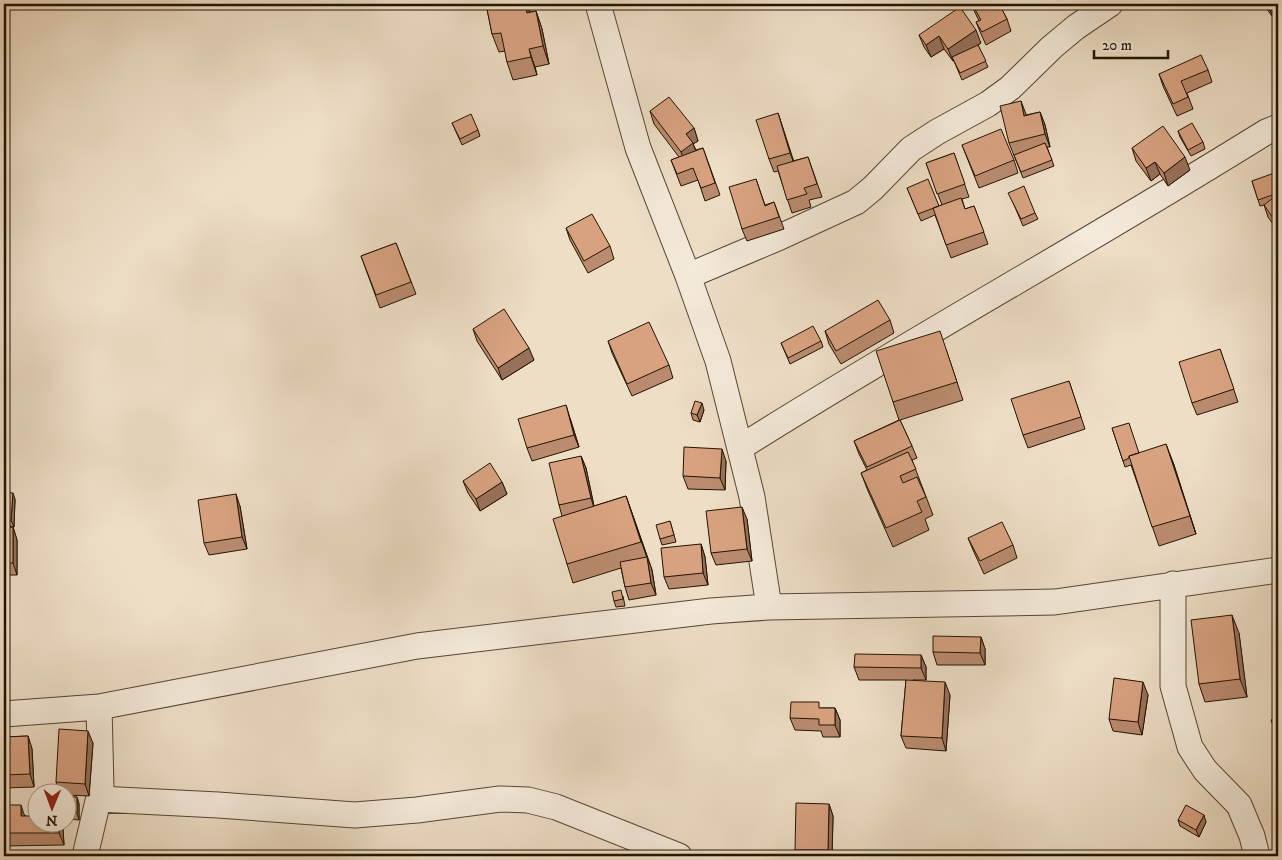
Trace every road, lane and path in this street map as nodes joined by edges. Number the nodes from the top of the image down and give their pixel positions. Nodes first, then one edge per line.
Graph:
1 (598, 4) edge
2 (1110, 4) edge
3 (1278, 127) edge
4 (688, 276) junction
5 (741, 447) junction
6 (1278, 570) edge
7 (1173, 584) junction
8 (769, 608) junction
9 (99, 707) junction
10 (4, 714) edge
11 (99, 799) junction
12 (85, 856) edge
13 (679, 856) edge
14 (1257, 856) edge

1 - 4 street
2 - 4 street
3 - 5 street
4 - 5 street
5 - 8 street
6 - 7 street
7 - 8 street
7 - 14 street
8 - 9 street
9 - 10 street
9 - 11 street
11 - 12 street
11 - 13 street

